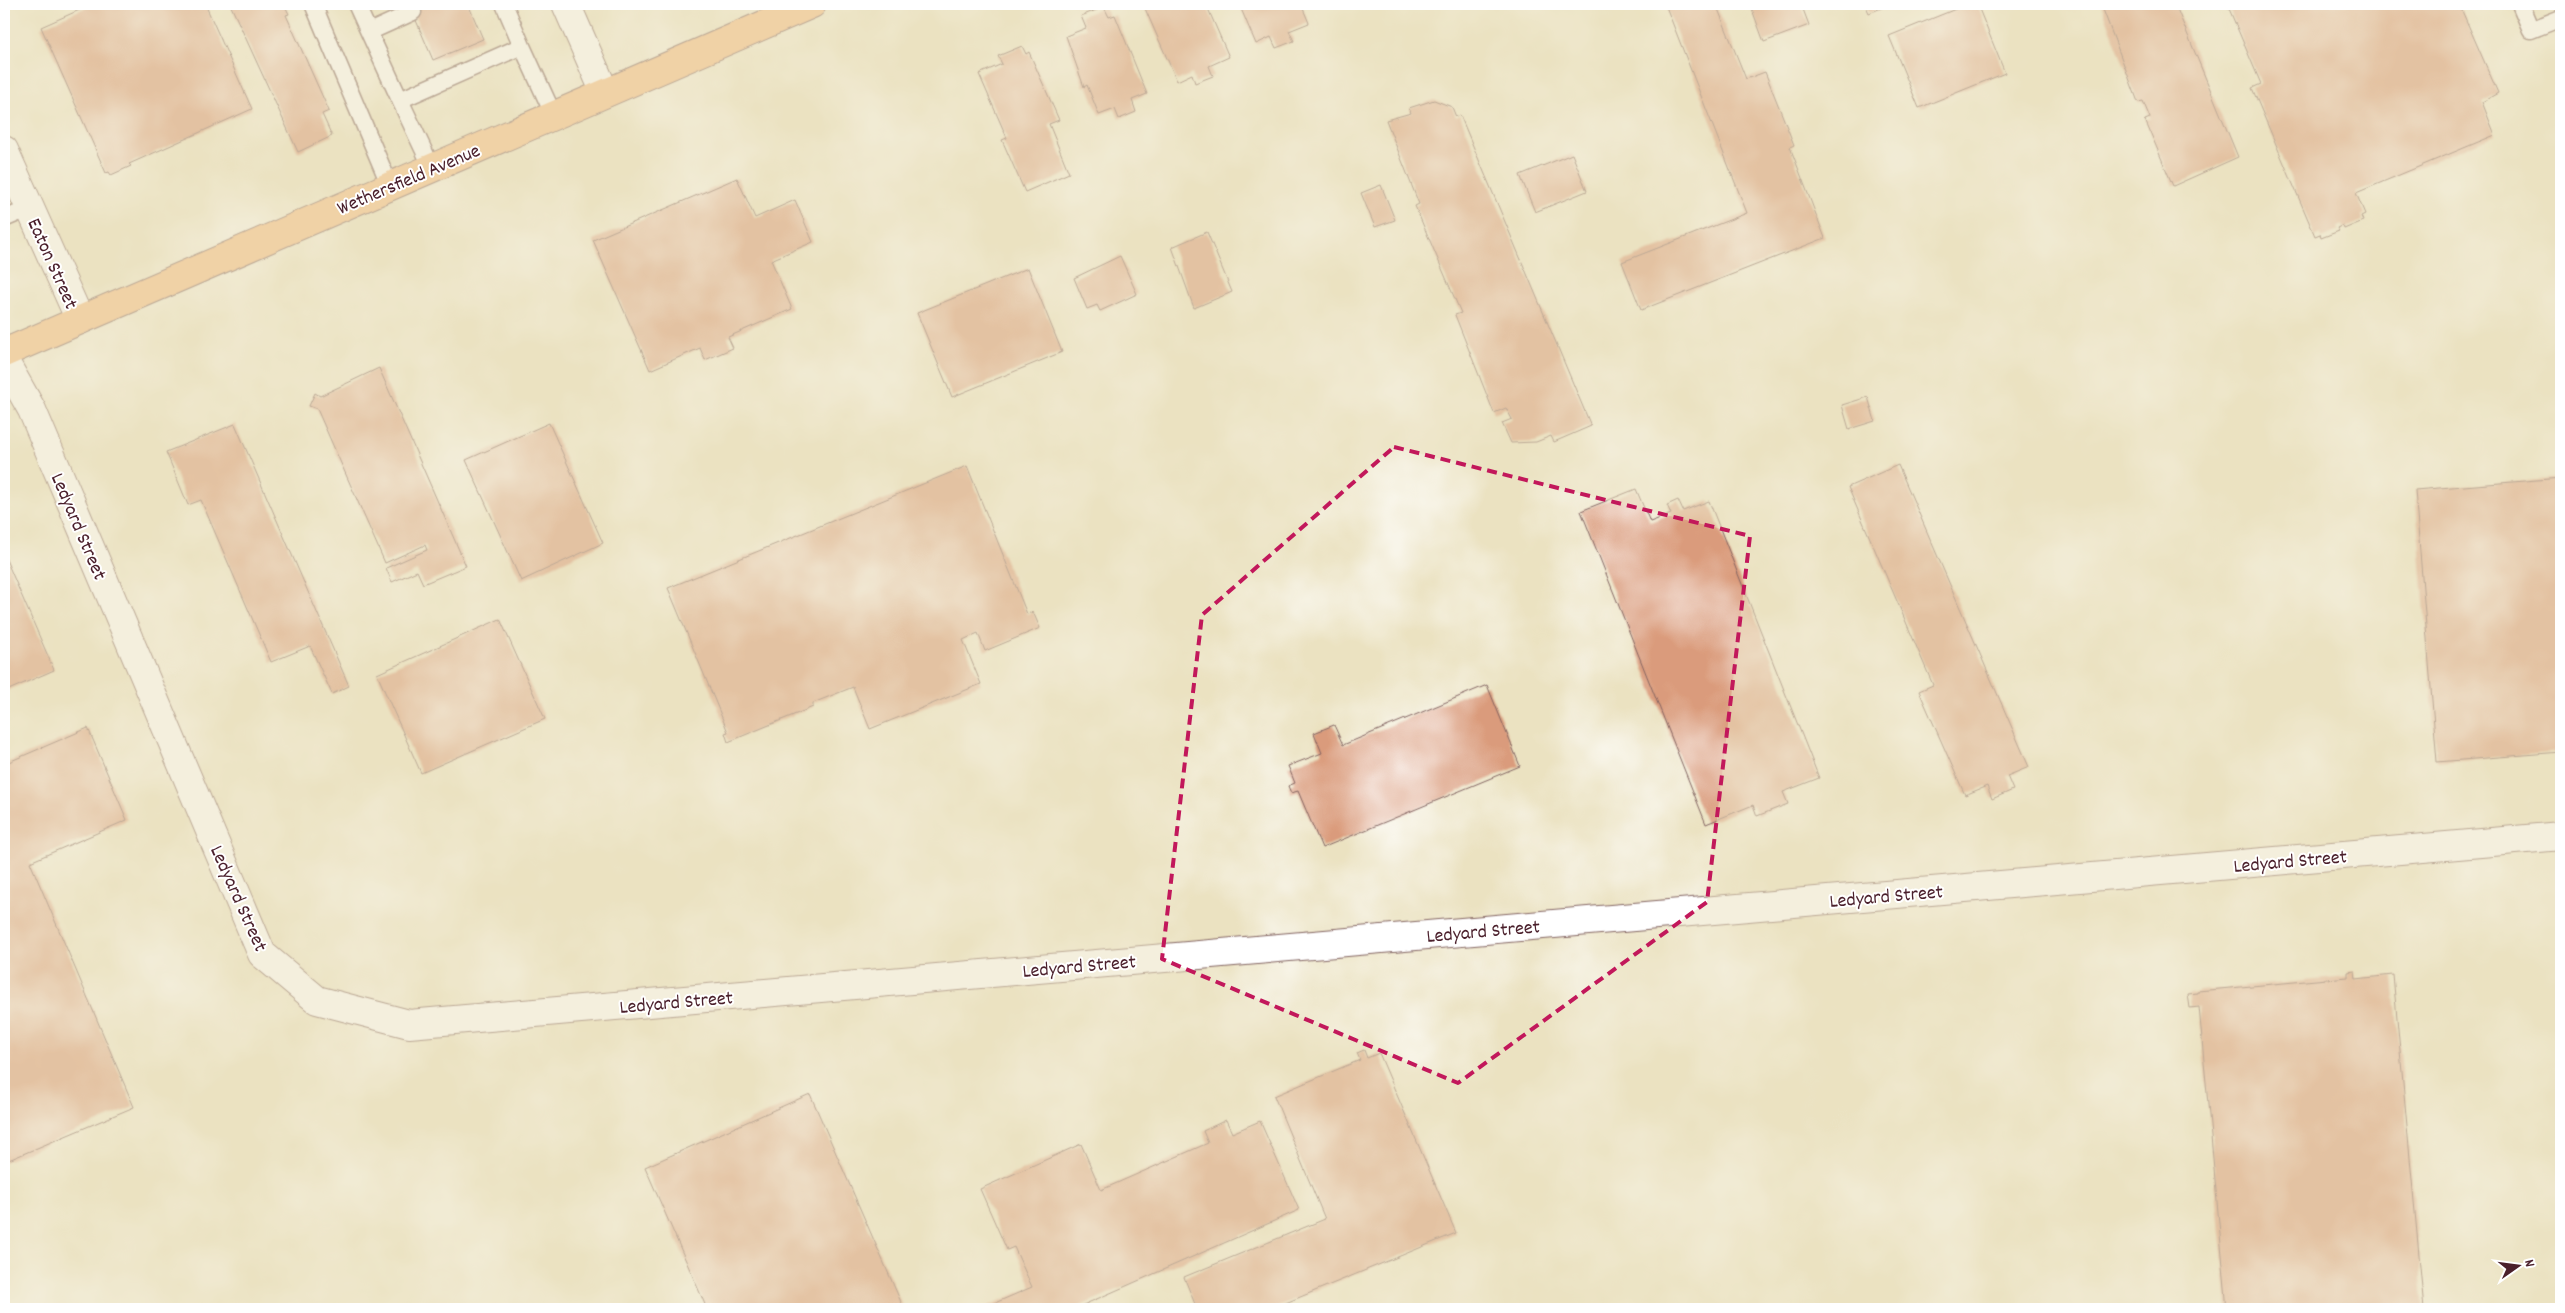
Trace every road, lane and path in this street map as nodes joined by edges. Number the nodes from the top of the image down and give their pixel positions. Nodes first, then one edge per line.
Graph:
1 (313, 4) edge
2 (356, 4) edge
3 (504, 4) edge
4 (566, 4) edge
5 (812, 4) edge
6 (2520, 4) edge
7 (413, 12) dead end
8 (2561, 18) edge
9 (369, 32) junction
10 (522, 46) junction
11 (605, 93) junction
12 (400, 100) junction
13 (554, 116) junction
14 (4, 150) edge
15 (432, 168) junction
16 (390, 186) junction
17 (30, 208) junction
18 (4, 219) edge
19 (80, 320) junction
20 (4, 353) edge
21 (4, 360) edge
22 (2561, 836) edge

1 - 16 lane
2 - 9 lane
3 - 10 lane
4 - 11 street
5 - 11 main road, Wethersfield Avenue
6 - 8 lane
7 - 9 lane
9 - 12 lane
10 - 12 lane
10 - 13 lane
11 - 13 main road, Wethersfield Avenue
12 - 15 lane
13 - 15 main road, Wethersfield Avenue
14 - 17 street, Eaton Street
15 - 16 main road, Wethersfield Avenue
16 - 19 main road, Wethersfield Avenue
17 - 18 lane
17 - 19 street, Eaton Street
19 - 20 main road, Wethersfield Avenue
21 - 22 street, Ledyard Street

